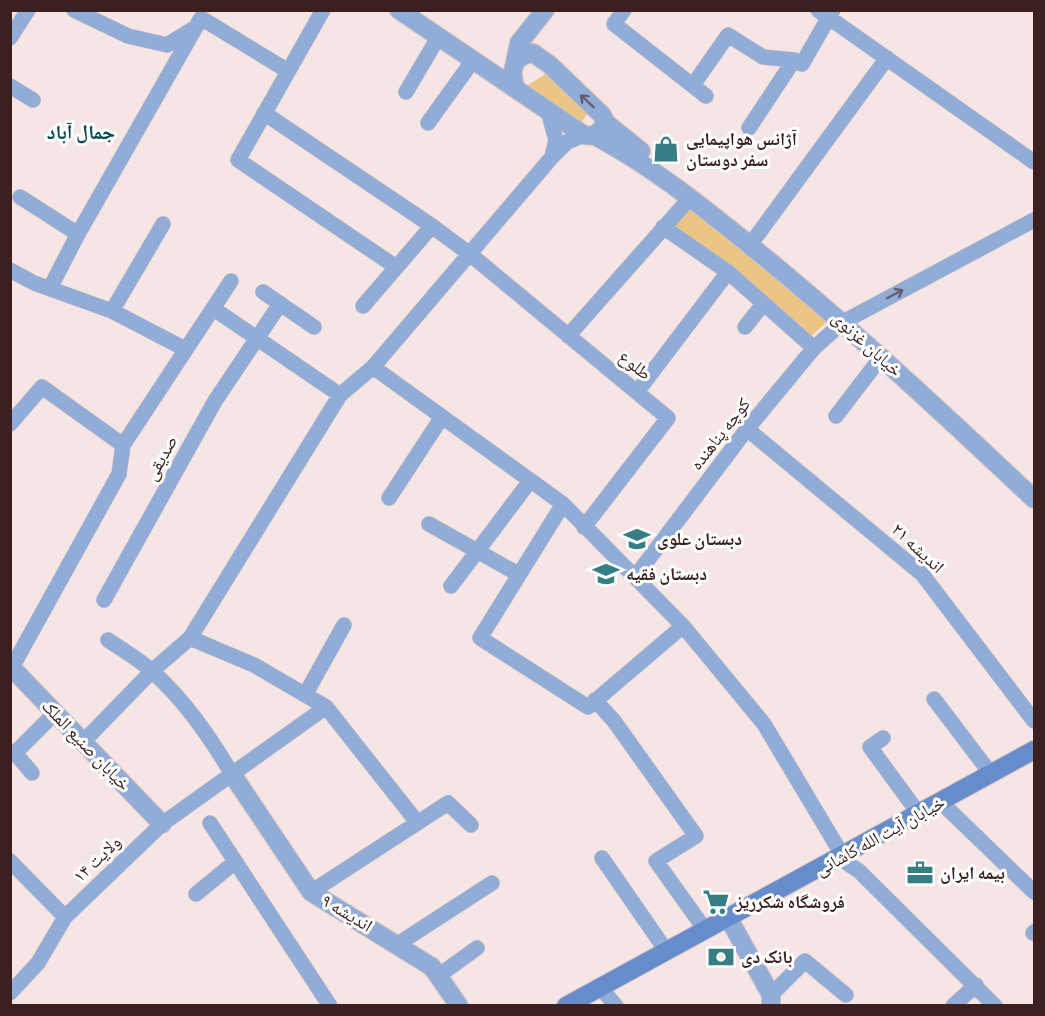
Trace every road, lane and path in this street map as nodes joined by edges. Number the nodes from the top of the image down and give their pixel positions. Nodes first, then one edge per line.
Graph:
1 (28, 10) edge
2 (74, 10) edge
3 (323, 10) edge
4 (399, 10) edge
5 (624, 10) edge
6 (827, 13) edge
7 (203, 18) edge
8 (540, 18) edge
9 (439, 36) junction
10 (10, 38) edge
11 (533, 53) junction
12 (887, 58) junction
13 (474, 59) junction
14 (794, 60) junction
15 (514, 62) junction
16 (288, 71) junction
17 (693, 85) junction
18 (10, 86) edge
19 (515, 87) junction
20 (406, 92) dead end
21 (706, 96) dead end
22 (33, 99) dead end
23 (548, 111) junction
24 (264, 113) junction
25 (428, 123) dead end
26 (749, 128) dead end
27 (595, 131) junction
28 (552, 158) junction
29 (1035, 162) edge
30 (20, 197) dead end
31 (690, 198) junction
32 (1035, 220) edge
33 (163, 224) dead end
34 (432, 226) junction
35 (663, 227) junction
36 (78, 234) junction
37 (750, 245) junction
38 (471, 255) junction
39 (396, 267) junction
40 (10, 270) edge
41 (728, 272) junction
42 (231, 281) dead end
43 (50, 288) junction
44 (263, 292) dead end
45 (280, 304) junction
46 (763, 304) junction
47 (363, 306) dead end
48 (214, 309) junction
49 (112, 311) junction
50 (843, 322) junction
51 (314, 327) dead end
52 (745, 327) dead end
53 (568, 336) junction
54 (257, 339) junction
55 (814, 348) junction
56 (185, 349) junction
57 (882, 356) junction
58 (373, 368) junction
59 (637, 392) junction
60 (340, 395) junction
61 (836, 416) dead end
62 (442, 417) junction
63 (10, 424) edge
64 (747, 429) junction
65 (123, 445) junction
66 (530, 481) junction
67 (388, 498) dead end
68 (1035, 499) edge
69 (563, 504) junction
70 (429, 524) dead end
71 (584, 527) junction
72 (478, 550) junction
73 (518, 574) junction
74 (635, 577) junction
75 (451, 586) dead end
76 (104, 600) dead end
77 (344, 625) dead end
78 (683, 626) junction
79 (190, 638) junction
80 (108, 640) dead end
81 (11, 668) edge
82 (152, 671) junction
83 (305, 695) junction
84 (934, 699) dead end
85 (595, 700) junction
86 (326, 707) junction
87 (55, 713) junction
88 (1035, 721) edge
89 (883, 738) dead end
90 (83, 742) junction
91 (1035, 750) edge
92 (1035, 761) edge
93 (32, 773) dead end
94 (232, 774) junction
95 (992, 774) junction
96 (948, 809) junction
97 (919, 814) junction
98 (417, 822) junction
99 (210, 823) dead end
100 (162, 824) junction
101 (471, 825) dead end
102 (602, 858) dead end
103 (845, 860) junction
104 (10, 861) edge
105 (236, 862) junction
106 (492, 883) dead end
107 (312, 892) junction
108 (1035, 892) edge
109 (196, 894) dead end
110 (65, 917) junction
111 (730, 922) junction
112 (706, 931) junction
113 (398, 944) junction
114 (477, 948) dead end
115 (667, 952) junction
116 (438, 976) junction
117 (976, 985) junction
118 (11, 991) edge
119 (846, 995) dead end
120 (611, 1000) edge
121 (769, 1002) edge
122 (330, 1005) edge
123 (459, 1005) edge
124 (566, 1005) edge
125 (586, 1005) edge
126 (953, 1005) edge
127 (995, 1005) edge

1 - 10 street
2 - 7 street
3 - 16 street
4 - 9 street
5 - 17 street
6 - 12 street
6 - 14 street
7 - 16 street
7 - 36 street
8 - 11 street
8 - 15 street
9 - 13 street
9 - 20 street
11 - 15 street
27 -> 11 street
12 - 29 street
12 - 37 street
13 - 19 street
13 - 25 street
14 - 17 street
14 - 26 street
15 - 19 street
16 - 24 street
17 - 21 street
18 - 22 street
19 - 23 street
23 - 27 street
23 - 28 street
24 - 34 street
24 - 39 street
27 - 28 street
27 - 31 street, خیابان غزنوی
28 - 38 street
30 - 36 street
31 - 35 street
31 - 37 street, خیابان غزنوی
50 -> 32 street, کوچه پناهنده
33 - 49 street
34 - 38 street, طلوع
34 - 39 street
35 - 41 street
35 - 53 street
36 - 43 street
37 - 50 street, خیابان غزنوی
38 - 53 street, طلوع
38 - 58 street
39 - 47 street
40 - 43 street
41 - 46 street
41 - 59 street
42 - 48 street
43 - 49 street
44 - 45 street
45 - 51 street
45 - 54 street, صدیقی
46 - 52 street
46 - 55 street
48 - 54 street
48 - 56 street
49 - 56 street
50 - 55 street, کوچه پناهنده
50 - 57 street, خیابان غزنوی
53 - 59 street, طلوع
54 - 60 street
54 - 76 street, صدیقی
55 - 64 street, کوچه پناهنده
56 - 65 street
57 - 61 street
57 - 68 street, خیابان غزنوی
58 - 60 street
58 - 62 street
59 - 71 street, طلوع
60 - 79 street
62 - 66 street
62 - 67 street
63 - 65 street
64 - 74 street, کوچه پناهنده
64 - 88 street, اندیشه ۲۱
65 - 81 street
66 - 69 street
66 - 72 street
69 - 71 street
69 - 73 street
70 - 72 street
71 - 74 street
72 - 73 street
72 - 75 street
73 - 85 street
74 - 78 street
77 - 83 street
78 - 85 street
78 - 103 street
79 - 82 street
79 - 83 street
80 - 82 street
81 - 87 street, خیابان صنیع الملک
82 - 90 street
82 - 94 street
83 - 86 street
84 - 95 street
85 - 112 street
86 - 94 street, ولایت ۱۴
86 - 98 street
87 - 90 street, خیابان صنیع الملک
87 - 93 street
89 - 97 street
90 - 100 street, خیابان صنیع الملک
91 - 95 main road, خیابان آیت الله کاشانی
92 - 96 main road, خیابان آیت الله کاشانی
94 - 100 street, ولایت ۱۴
94 - 107 street, اندیشه ۹
95 - 97 main road, خیابان آیت الله کاشانی
96 - 103 main road, خیابان آیت الله کاشانی
96 - 108 street
97 - 103 main road, خیابان آیت الله کاشانی
98 - 101 street
98 - 107 street
99 - 105 street
100 - 110 street, ولایت ۱۴
102 - 115 street
103 - 111 main road, خیابان آیت الله کاشانی
103 - 117 street
104 - 110 street
105 - 109 street
105 - 122 street
106 - 113 street
107 - 113 street, اندیشه ۹
110 - 118 street, ولایت ۱۴
111 - 112 main road, خیابان آیت الله کاشانی
111 - 120 main road, خیابان آیت الله کاشانی
111 - 121 street
112 - 115 main road, خیابان آیت الله کاشانی
113 - 116 street, اندیشه ۹
114 - 116 street
115 - 124 main road, خیابان آیت الله کاشانی
116 - 123 street, اندیشه ۹
117 - 126 street
117 - 127 street
119 - 121 street
120 - 125 main road, خیابان آیت الله کاشانی

